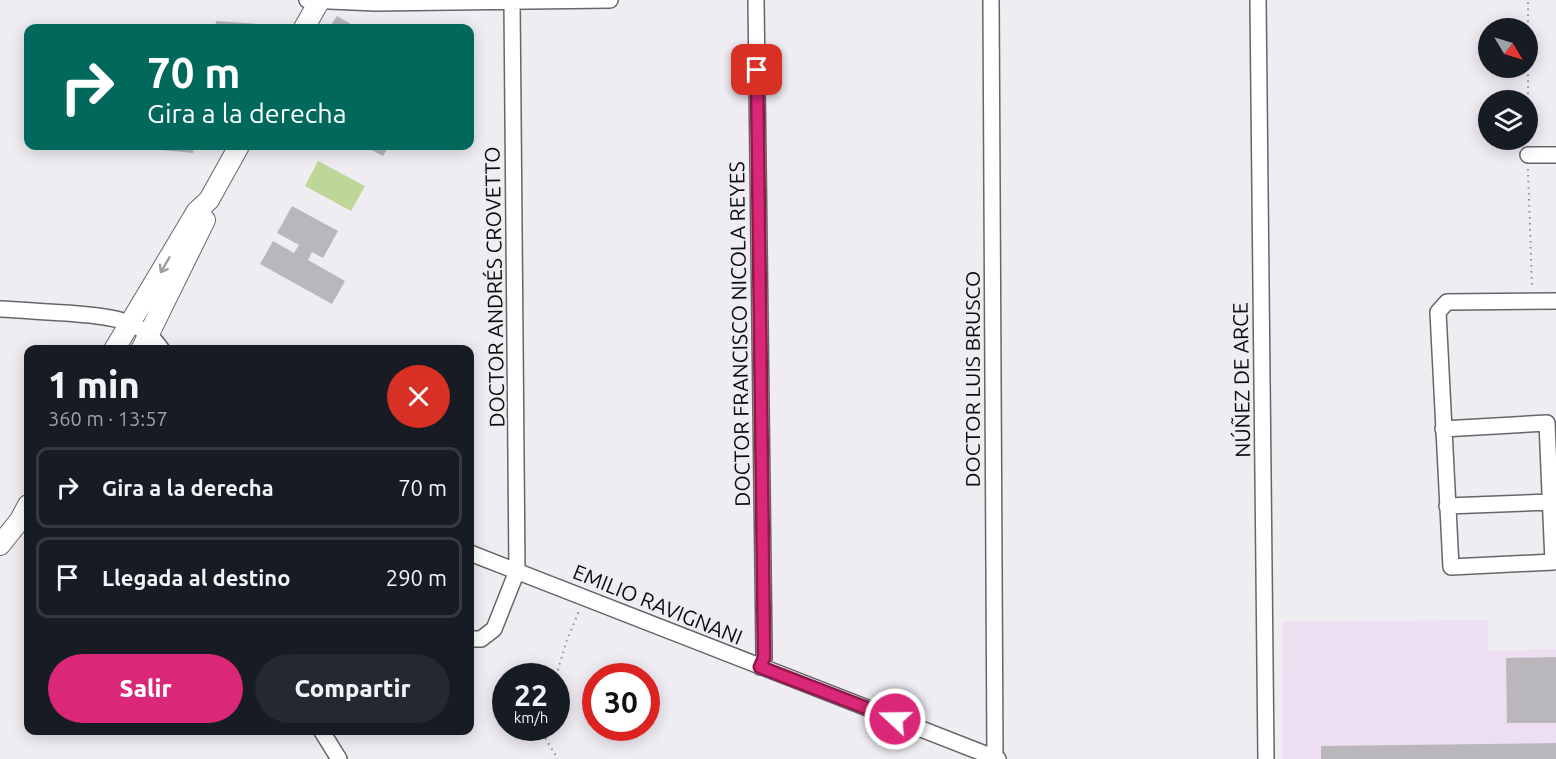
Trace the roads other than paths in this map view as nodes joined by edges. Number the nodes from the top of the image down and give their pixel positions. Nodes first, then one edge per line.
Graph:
1 (307, 0) edge
2 (320, 0) edge
3 (610, 0) edge
4 (756, 0) edge
5 (991, 0) edge
6 (1258, 0) edge
7 (512, 2) junction
8 (306, 24) edge
9 (237, 150) edge
10 (1528, 155) dead end
11 (1556, 155) edge
12 (209, 200) junction
13 (1556, 301) edge
14 (0, 309) edge
15 (130, 324) junction
16 (145, 342) edge
17 (117, 345) edge
18 (123, 345) edge
19 (159, 345) edge
20 (1443, 429) junction
21 (1553, 465) edge
22 (1550, 502) junction
23 (1448, 506) junction
24 (24, 513) edge
25 (24, 534) edge
26 (0, 545) edge
27 (474, 555) edge
28 (0, 561) edge
29 (517, 571) junction
30 (474, 639) edge
31 (760, 667) junction
32 (324, 735) edge
33 (997, 758) edge
34 (339, 759) edge
35 (1266, 759) edge

1 - 2 street
2 - 7 street
2 - 8 main road
3 - 7 street
4 - 31 street, DOCTOR FRANCISCO NICOLA REYES
5 - 33 street, DOCTOR LUIS BRUSCO
6 - 35 street, NÚÑEZ DE ARCE
7 - 29 street, DOCTOR ANDRÉS CROVETTO
9 - 12 main road
10 - 11 street
12 -> 15 main road
12 - 16 main road
13 - 20 street
14 - 15 street
15 - 16 street
15 - 17 main road
15 - 18 main road
16 - 19 street
20 - 21 street
20 - 23 street
21 - 22 street
22 - 23 street
22 - 23 street
24 - 26 main road
25 - 28 main road
27 - 29 street, EMILIO RAVIGNANI
29 - 30 street
29 - 31 street, EMILIO RAVIGNANI
31 - 33 street, EMILIO RAVIGNANI
32 - 34 street

